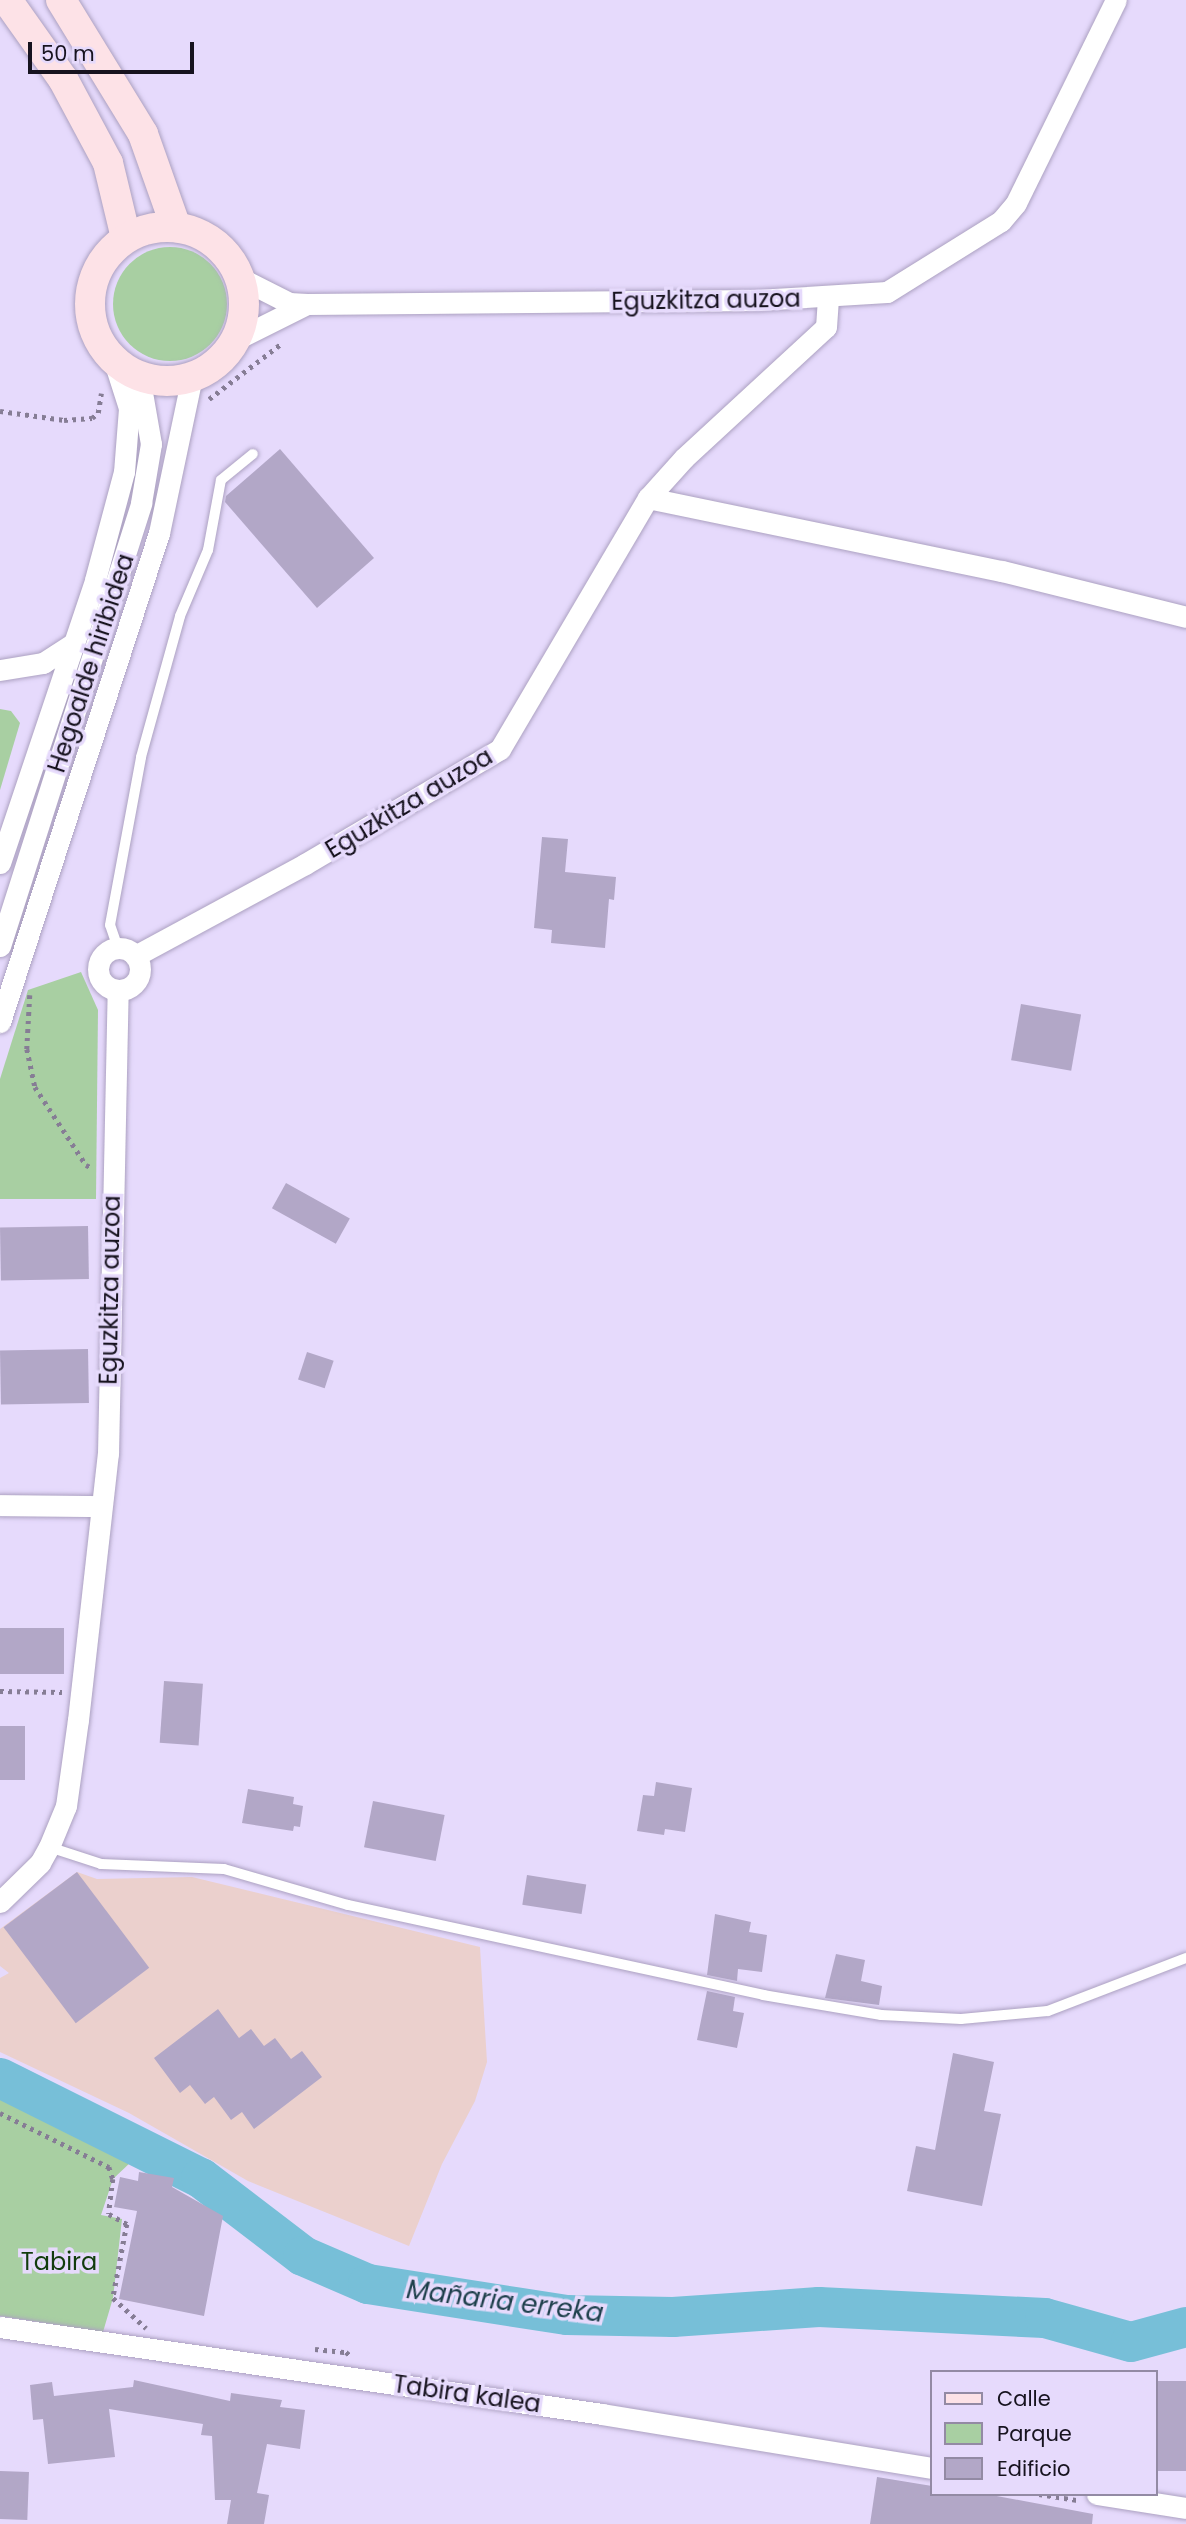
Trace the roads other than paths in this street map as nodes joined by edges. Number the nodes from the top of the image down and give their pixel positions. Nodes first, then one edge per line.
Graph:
1 (7, 0) edge
2 (61, 0) edge
3 (1116, 0) edge
4 (176, 227) junction
5 (126, 239) junction
6 (240, 278) junction
7 (828, 298) junction
8 (307, 304) junction
9 (236, 340) junction
10 (113, 358) junction
11 (139, 376) junction
12 (192, 377) junction
13 (253, 454) dead end
14 (648, 498) junction
15 (1186, 617) edge
16 (72, 644) junction
17 (10, 670) edge
18 (51, 707) junction
19 (0, 863) edge
20 (0, 946) edge
21 (127, 952) junction
22 (118, 990) junction
23 (0, 1022) edge
24 (0, 1505) edge
25 (101, 1506) junction
26 (49, 1847) junction
27 (0, 1902) edge
28 (1186, 1958) edge
29 (0, 2327) edge
30 (930, 2468) edge
31 (1110, 2496) edge
32 (1186, 2508) edge

1 - 5 main road
2 - 4 main road
3 - 7 street
4 - 5 main road
4 - 6 main road
5 - 10 main road
6 - 8 street
6 - 9 main road
7 - 8 street, Eguzkitza auzoa
7 - 14 street, Eguzkitza auzoa
8 - 9 street
9 - 12 main road
10 - 11 main road
10 - 16 street
11 - 12 main road
11 - 20 street, Hegoalde hiribidea
12 - 23 street
13 - 21 lane
14 - 15 street
14 - 21 street, Eguzkitza auzoa
16 - 17 street
16 - 18 street
17 - 18 street
18 - 19 street
21 - 22 street
21 - 22 street, Eguzkitza auzoa
22 - 25 street, Eguzkitza auzoa
24 - 25 street
25 - 26 street, Eguzkitza auzoa
26 - 27 street, Eguzkitza auzoa
26 - 28 lane
29 - 30 street, Tabira kalea
31 - 32 street

